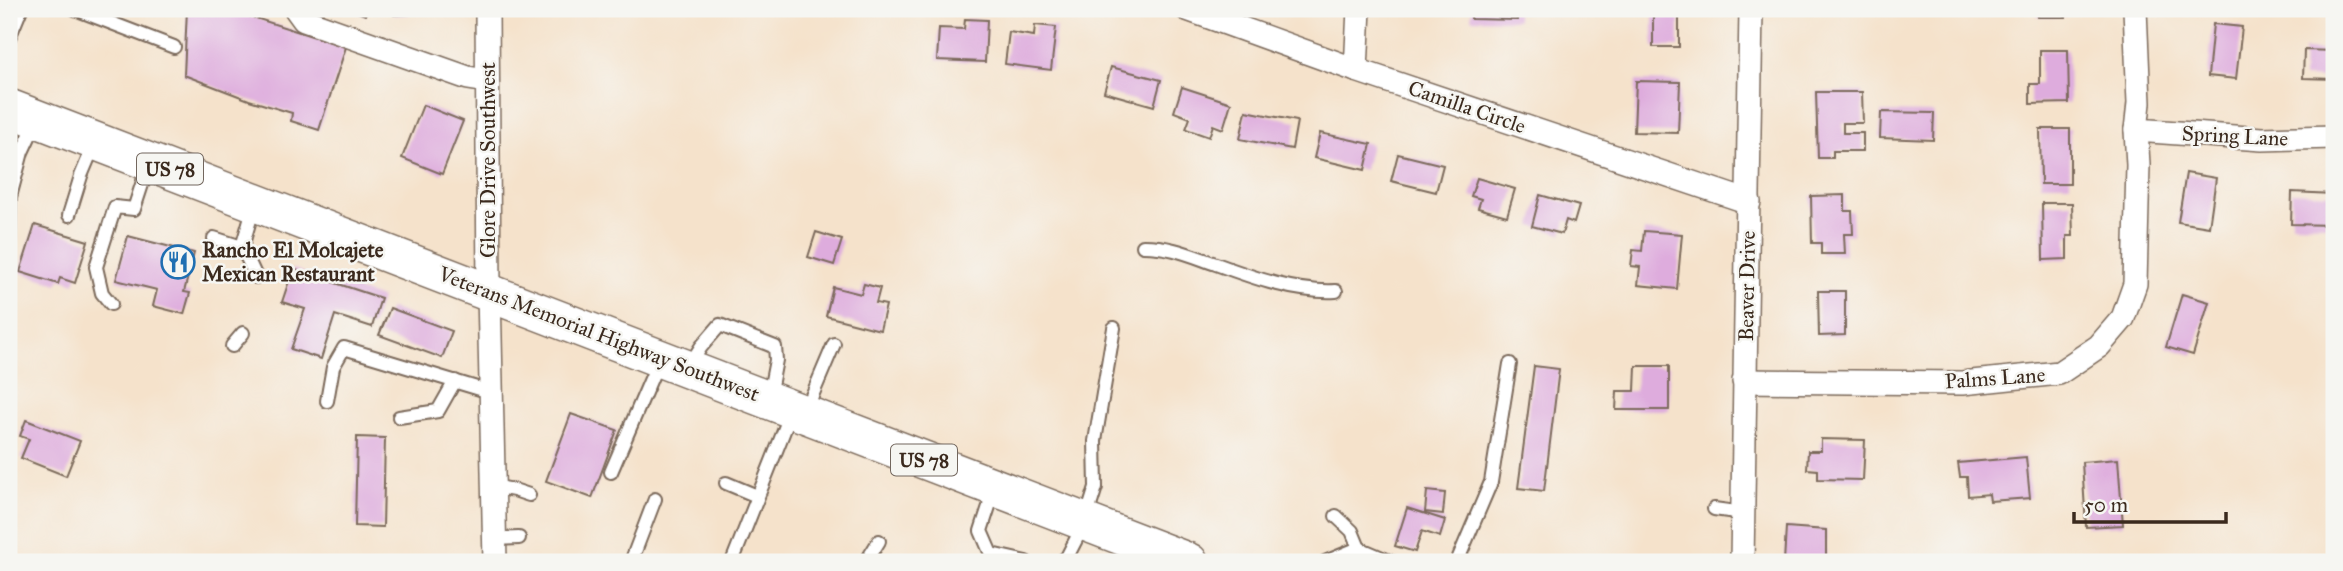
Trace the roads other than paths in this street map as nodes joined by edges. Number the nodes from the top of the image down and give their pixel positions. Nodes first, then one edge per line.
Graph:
1 (21, 9) edge
2 (75, 9) edge
3 (296, 9) edge
4 (487, 9) edge
5 (1186, 9) edge
6 (1359, 9) edge
7 (1751, 9) edge
8 (2135, 9) edge
9 (9, 38) edge
10 (174, 47) dead end
11 (1356, 70) junction
12 (486, 81) junction
13 (23, 113) edge
14 (2136, 130) junction
15 (2334, 137) edge
16 (96, 141) junction
17 (149, 162) junction
18 (255, 202) junction
19 (1749, 202) junction
20 (69, 215) dead end
21 (214, 238) dead end
22 (9, 245) edge
23 (1143, 246) dead end
24 (242, 247) junction
25 (256, 277) dead end
26 (1336, 291) dead end
27 (489, 292) junction
28 (111, 304) dead end
29 (1114, 328) dead end
30 (243, 333) dead end
31 (834, 344) dead end
32 (232, 345) dead end
33 (674, 363) junction
34 (1510, 364) dead end
35 (455, 381) junction
36 (1744, 381) junction
37 (491, 392) junction
38 (327, 401) dead end
39 (788, 408) junction
40 (398, 417) dead end
41 (611, 472) dead end
42 (726, 483) dead end
43 (493, 486) junction
44 (996, 488) junction
45 (529, 495) dead end
46 (757, 496) junction
47 (655, 499) dead end
48 (1714, 509) dead end
49 (1743, 513) junction
50 (1336, 516) dead end
51 (1085, 522) junction
52 (519, 538) dead end
53 (495, 539) junction
54 (879, 541) dead end
55 (1359, 548) junction
56 (1148, 555) edge
57 (495, 562) edge
58 (631, 562) edge
59 (732, 562) edge
60 (866, 562) edge
61 (1026, 562) edge
62 (1061, 562) edge
63 (1189, 562) edge
64 (1325, 562) edge
65 (1392, 562) edge
66 (1457, 562) edge
67 (1742, 562) edge

1 - 9 lane
2 - 10 lane
3 - 12 street
4 - 12 street, Glore Drive Southwest
5 - 11 street, Camilla Circle
6 - 11 street
7 - 19 street, Beaver Drive
8 - 14 street, Palms Lane
11 - 19 street, Camilla Circle
12 - 27 street, Glore Drive Southwest
13 - 16 main road, Veterans Memorial Highway Southwest / US 78
13 - 22 lane
14 - 15 street, Spring Lane
14 - 36 street, Palms Lane
16 - 17 main road, Veterans Memorial Highway Southwest / US 78
16 - 20 lane
17 - 18 main road, Veterans Memorial Highway Southwest / US 78
17 - 28 lane
18 - 24 lane
18 - 27 main road, Veterans Memorial Highway Southwest / US 78
19 - 36 street, Beaver Drive
21 - 24 lane
23 - 26 lane
24 - 25 lane
27 - 33 main road, Veterans Memorial Highway Southwest / US 78
27 - 37 street, Glore Drive Southwest
29 - 51 lane
30 - 32 lane
31 - 39 lane
33 - 39 main road, Veterans Memorial Highway Southwest / US 78
33 - 39 lane
33 - 41 lane
34 - 66 lane
35 - 37 lane
35 - 38 lane
35 - 40 lane
36 - 49 street, Beaver Drive
37 - 43 street, Glore Drive Southwest
39 - 44 main road, Veterans Memorial Highway Southwest / US 78
39 - 46 lane
42 - 46 lane
43 - 45 lane
43 - 53 street, Glore Drive Southwest
44 - 51 main road, Veterans Memorial Highway Southwest / US 78
44 - 61 lane
46 - 59 lane
47 - 58 lane
48 - 49 lane
49 - 67 street, Beaver Drive
50 - 55 lane
51 - 56 main road, Veterans Memorial Highway Southwest / US 78
51 - 62 lane
52 - 53 lane
53 - 57 street, Glore Drive Southwest
54 - 60 lane
55 - 64 lane
55 - 65 lane
56 - 63 main road, Veterans Memorial Highway Southwest / US 78

